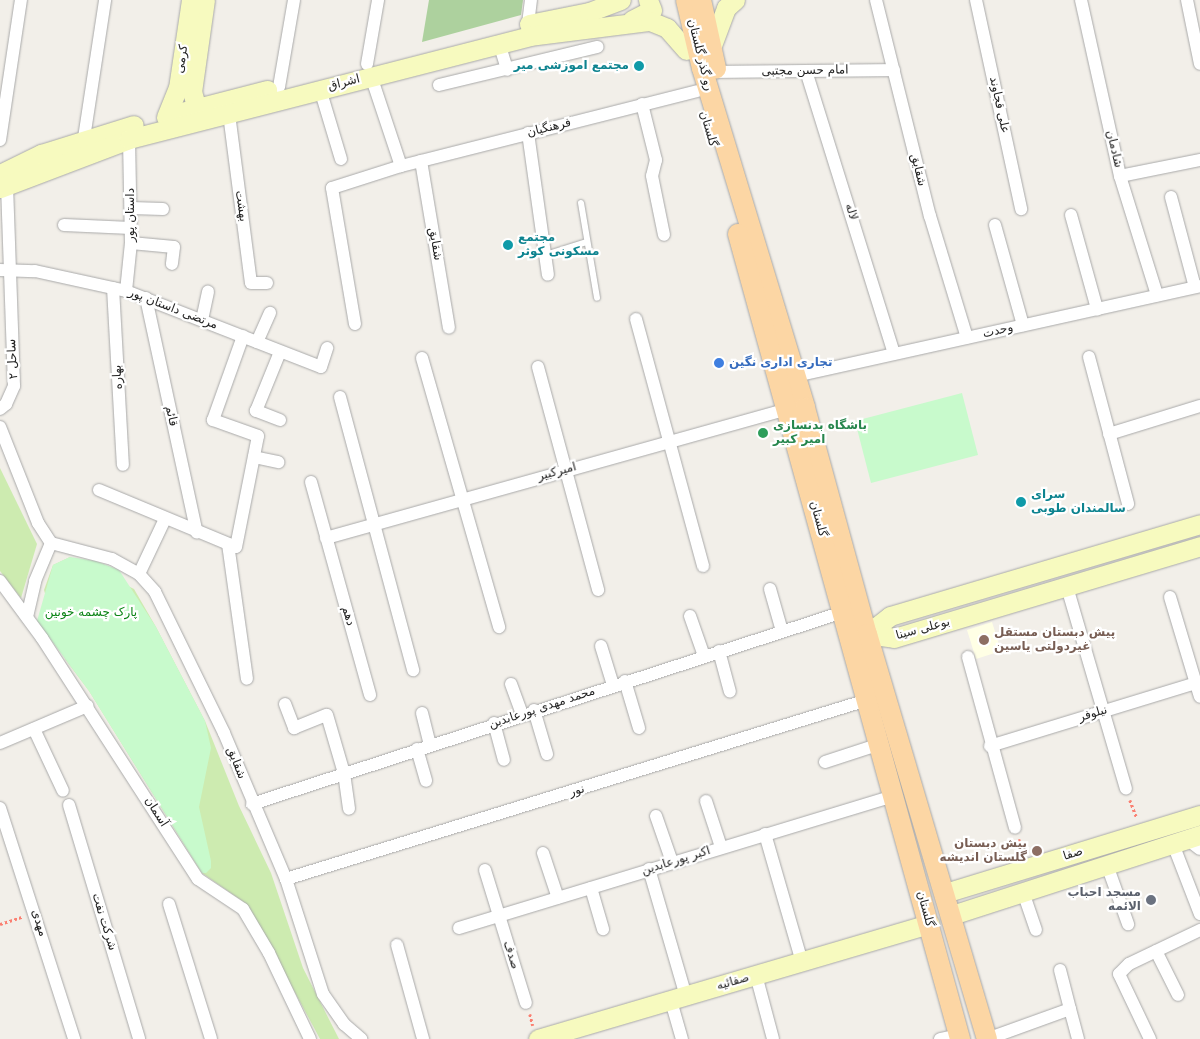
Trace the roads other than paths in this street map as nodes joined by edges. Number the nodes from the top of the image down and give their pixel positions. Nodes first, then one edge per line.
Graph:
1 (21, 0) edge
2 (105, 0) edge
3 (191, 0) edge
4 (205, 0) edge
5 (294, 0) edge
6 (378, 0) edge
7 (531, 0) edge
8 (623, 0) edge
9 (648, 0) edge
10 (672, 0) edge
11 (686, 0) edge
12 (701, 0) edge
13 (735, 0) edge
14 (876, 0) edge
15 (976, 0) edge
16 (1081, 0) edge
17 (1187, 0) edge
18 (626, 22) junction
19 (528, 24) junction
20 (499, 43) junction
21 (597, 47) dead end
22 (711, 48) junction
23 (686, 50) junction
24 (1200, 64) edge
25 (369, 70) junction
26 (507, 70) junction
27 (894, 70) junction
28 (806, 71) junction
29 (716, 72) junction
30 (439, 85) dead end
31 (279, 87) junction
32 (320, 89) junction
33 (697, 91) junction
34 (642, 104) junction
35 (197, 109) junction
36 (229, 114) junction
37 (166, 117) junction
38 (528, 133) junction
39 (84, 138) junction
40 (130, 139) junction
41 (0, 140) edge
42 (342, 159) dead end
43 (1200, 160) edge
44 (420, 161) junction
45 (401, 166) junction
46 (1120, 176) junction
47 (2, 182) edge
48 (1171, 197) dead end
49 (581, 203) dead end
50 (131, 208) junction
51 (163, 209) dead end
52 (1021, 209) dead end
53 (1071, 215) dead end
54 (749, 224) junction
55 (995, 224) dead end
56 (64, 225) dead end
57 (131, 228) junction
58 (664, 235) dead end
59 (587, 242) junction
60 (131, 243) junction
61 (545, 255) junction
62 (172, 264) dead end
63 (4, 269) edge
64 (548, 275) dead end
65 (267, 283) dead end
66 (1198, 286) edge
67 (113, 288) junction
68 (126, 291) junction
69 (208, 292) dead end
70 (1156, 295) junction
71 (146, 298) junction
72 (597, 298) dead end
73 (1097, 308) junction
74 (270, 313) dead end
75 (636, 319) dead end
76 (202, 320) junction
77 (355, 324) dead end
78 (1023, 325) junction
79 (449, 328) dead end
80 (243, 336) junction
81 (967, 338) junction
82 (257, 342) junction
83 (327, 348) dead end
84 (280, 352) junction
85 (894, 354) junction
86 (1089, 357) dead end
87 (422, 358) dead end
88 (538, 367) dead end
89 (795, 376) junction
90 (340, 397) dead end
91 (1200, 406) edge
92 (0, 409) edge
93 (787, 409) junction
94 (280, 420) dead end
95 (0, 428) edge
96 (1110, 434) junction
97 (668, 442) junction
98 (254, 457) junction
99 (278, 462) dead end
100 (123, 465) dead end
101 (567, 470) junction
102 (310, 482) dead end
103 (99, 490) dead end
104 (462, 499) junction
105 (1128, 504) dead end
106 (165, 519) junction
107 (374, 524) junction
108 (1200, 524) edge
109 (197, 533) junction
110 (326, 538) junction
111 (51, 543) junction
112 (228, 544) junction
113 (1200, 546) edge
114 (827, 554) junction
115 (703, 566) dead end
116 (139, 574) junction
117 (0, 581) edge
118 (1067, 588) junction
119 (770, 589) dead end
120 (598, 590) dead end
121 (1170, 597) dead end
122 (834, 615) junction
123 (28, 616) junction
124 (690, 616) dead end
125 (499, 627) dead end
126 (782, 631) junction
127 (859, 636) junction
128 (601, 646) dead end
129 (719, 651) junction
130 (704, 656) junction
131 (968, 657) dead end
132 (413, 670) dead end
133 (248, 678) dead end
134 (625, 681) junction
135 (1196, 683) junction
136 (511, 684) dead end
137 (613, 685) junction
138 (865, 691) junction
139 (730, 692) dead end
140 (370, 695) dead end
141 (1200, 697) edge
142 (285, 704) dead end
143 (87, 706) junction
144 (534, 710) junction
145 (1104, 711) junction
146 (422, 713) dead end
147 (522, 714) junction
148 (494, 723) junction
149 (640, 728) dead end
150 (34, 729) junction
151 (0, 743) edge
152 (430, 744) junction
153 (880, 744) junction
154 (990, 746) junction
155 (417, 749) junction
156 (546, 754) dead end
157 (504, 760) dead end
158 (825, 762) dead end
159 (344, 773) junction
160 (426, 781) dead end
161 (1126, 789) road end
162 (63, 791) dead end
163 (894, 796) junction
164 (706, 801) dead end
165 (252, 804) junction
166 (68, 805) dead end
167 (0, 808) edge
168 (350, 809) dead end
169 (1200, 815) edge
170 (656, 816) dead end
171 (1015, 828) road end
172 (4, 829) edge
173 (765, 834) junction
174 (1190, 842) edge
175 (721, 847) junction
176 (543, 853) dead end
177 (672, 862) junction
178 (1107, 865) junction
179 (485, 870) dead end
180 (649, 870) junction
181 (286, 879) junction
182 (971, 885) junction
183 (591, 888) junction
184 (1023, 892) junction
185 (945, 893) junction
186 (558, 898) junction
187 (169, 904) dead end
188 (980, 905) junction
189 (1200, 914) edge
190 (952, 915) junction
191 (499, 916) junction
192 (929, 924) junction
193 (1128, 924) dead end
194 (460, 928) dead end
195 (603, 929) dead end
196 (1036, 930) dead end
197 (1200, 930) edge
198 (397, 945) dead end
199 (1156, 951) junction
200 (802, 962) junction
201 (1060, 970) dead end
202 (756, 975) junction
203 (1178, 995) dead end
204 (678, 998) junction
205 (526, 1003) road end
206 (1070, 1009) junction
207 (536, 1034) edge
208 (953, 1038) edge
209 (74, 1039) edge
210 (139, 1039) edge
211 (211, 1039) edge
212 (310, 1039) edge
213 (361, 1039) edge
214 (423, 1039) edge
215 (682, 1039) edge
216 (773, 1039) edge
217 (987, 1039) edge
218 (1078, 1039) edge
219 (1150, 1039) edge

1 - 41 street
2 - 39 street
3 - 37 street, کرمی
4 - 35 street, کرمی
5 - 31 street
6 - 25 street
7 - 19 street
8 - 19 street, اشراق
9 - 18 street
10 - 23 main road, گلستان
11 - 54 main road, رو گذر گلستان
12 - 22 main road
13 - 22 street
14 - 27 street, شقایق
15 - 52 street, علی قجاوند
16 - 46 street, شادمان
17 - 24 street
18 - 20 street, اشراق
18 - 23 street, اشراق
19 - 25 street, اشراق
20 - 25 street, اشراق
20 - 26 street
21 - 26 street
22 - 29 main road
23 - 33 main road, گلستان
25 - 31 street, اشراق
25 - 32 street, اشراق
25 - 45 street
26 - 30 street
27 - 28 street, امام حسن مجتبی
27 - 81 street, شقایق
28 - 29 street, امام حسن مجتبی
28 - 85 street, لاله
29 - 54 main road
31 - 35 street, اشراق
32 - 36 street, اشراق
32 - 42 street
33 - 34 street, فرهنگیان
33 - 93 main road, گلستان
34 - 38 street, فرهنگیان
34 - 58 street
35 - 37 street, اشراق
36 - 40 street, اشراق
36 - 65 street, بهشت
37 - 39 street, اشراق
38 - 44 street, فرهنگیان
38 - 61 street
39 - 47 street, اشراق
40 - 47 street, اشراق
40 - 50 street, داستان پور
43 - 46 street
44 - 45 street, فرهنگیان
44 - 79 street, شقایق
45 - 77 street, فرهنگیان
46 - 70 street, شادمان
47 - 63 street, ساحل ۲
48 - 66 street
49 - 59 lane
50 - 51 street
50 - 57 street, داستان پور
53 - 73 street
54 - 89 main road, گلستان
55 - 78 street
56 - 57 street
57 - 60 street, داستان پور
59 - 61 lane
59 - 72 lane
60 - 62 street
60 - 68 street, داستان پور
61 - 64 street
63 - 67 street, مرتضی داستان پور
63 - 92 street, ساحل ۲
66 - 70 street, وحدت
67 - 68 street, مرتضی داستان پور
67 - 100 street, بهاره
68 - 71 street, مرتضی داستان پور
69 - 76 street
70 - 73 street, وحدت
71 - 76 street, مرتضی داستان پور
71 - 109 street, قائم
73 - 78 street, وحدت
74 - 82 street
75 - 97 street
76 - 80 street, مرتضی داستان پور
78 - 81 street, وحدت
80 - 82 street, مرتضی داستان پور
80 - 98 street
81 - 85 street, وحدت
82 - 84 street, مرتضی داستان پور
83 - 84 street, مرتضی داستان پور
84 - 94 street
85 - 89 street, وحدت
86 - 96 street
87 - 104 street
88 - 101 street
89 - 127 main road, گلستان
90 - 107 street
91 - 96 street
93 - 97 street, امیرکبیر
93 - 114 main road, گلستان
95 - 111 street
96 - 105 street
97 - 101 street, امیرکبیر
97 - 115 street
98 - 99 street
98 - 112 street
101 - 104 street, امیرکبیر
101 - 120 street
102 - 110 street, دهم
103 - 106 street
104 - 107 street, امیرکبیر
104 - 125 street
106 - 109 street
106 - 116 street
107 - 110 street, امیرکبیر
107 - 132 street
108 - 127 street, بوعلی سینا
109 - 112 street
110 - 140 street, دهم
111 - 116 street, شقایق
111 - 123 street
112 - 133 street
113 - 118 street, بوعلی سینا
114 - 122 street
114 - 127 main road, گلستان
116 - 165 street, شقایق
117 - 123 street, آسمان
118 - 127 street, بوعلی سینا
118 - 145 street
119 - 126 street
121 - 135 street
122 - 126 street, محمد مهدی پورعابدین
122 - 138 street
123 - 143 street, آسمان
124 - 130 street
126 - 129 street, محمد مهدی پورعابدین
127 - 138 main road, گلستان
127 - 185 main road, گلستان
128 - 137 street
129 - 130 street, محمد مهدی پورعابدین
129 - 139 street
130 - 134 street, محمد مهدی پورعابدین
131 - 154 street
134 - 137 street, محمد مهدی پورعابدین
134 - 149 street
135 - 141 street
135 - 145 street, نیلوفر
136 - 147 street
137 - 144 street, محمد مهدی پورعابدین
138 - 153 main road, گلستان
138 - 181 street, نور
142 - 159 street
143 - 150 street
143 - 212 street, آسمان
144 - 147 street, محمد مهدی پورعابدین
144 - 156 street
145 - 154 street, نیلوفر
145 - 161 street
146 - 152 street
147 - 148 street, محمد مهدی پورعابدین
148 - 152 street, محمد مهدی پورعابدین
148 - 157 street
150 - 151 street
150 - 162 street
152 - 155 street, محمد مهدی پورعابدین
153 - 158 street
153 - 163 main road, گلستان
154 - 171 street
155 - 159 street, محمد مهدی پورعابدین
155 - 160 street
159 - 165 street, محمد مهدی پورعابدین
159 - 168 street
163 - 173 street, اکبر پورعابدین
163 - 192 main road, گلستان
164 - 175 street
165 - 181 street, شقایق
166 - 210 street, شرکت نفت
167 - 172 street, مهدی
169 - 182 street, صفا
170 - 177 street
172 - 209 street, مهدی
173 - 175 street, اکبر پورعابدین
173 - 200 street
174 - 178 street, صفا
174 - 189 street
175 - 177 street, اکبر پورعابدین
176 - 186 street
177 - 180 street, اکبر پورعابدین
178 - 184 street, صفا
178 - 193 street
179 - 191 street, صدف
180 - 183 street, اکبر پورعابدین
180 - 204 street
181 - 213 street, شقایق
182 - 185 street, صفا
182 - 188 street
183 - 186 street, اکبر پورعابدین
183 - 195 street
184 - 188 street, صفا
184 - 196 street
185 - 190 main road, گلستان
186 - 191 street, اکبر پورعابدین
187 - 211 street
188 - 190 street, صفا
190 - 217 main road, گلستان
191 - 194 street, اکبر پورعابدین
191 - 205 street, صدف
192 - 200 street, صفائیه
192 - 208 main road, گلستان
197 - 199 street
198 - 214 street
199 - 203 street
199 - 219 street
200 - 202 street, صفائیه
201 - 206 street
202 - 204 street, صفائیه
202 - 216 street
204 - 207 street, صفائیه
204 - 215 street
206 - 217 street
206 - 218 street

